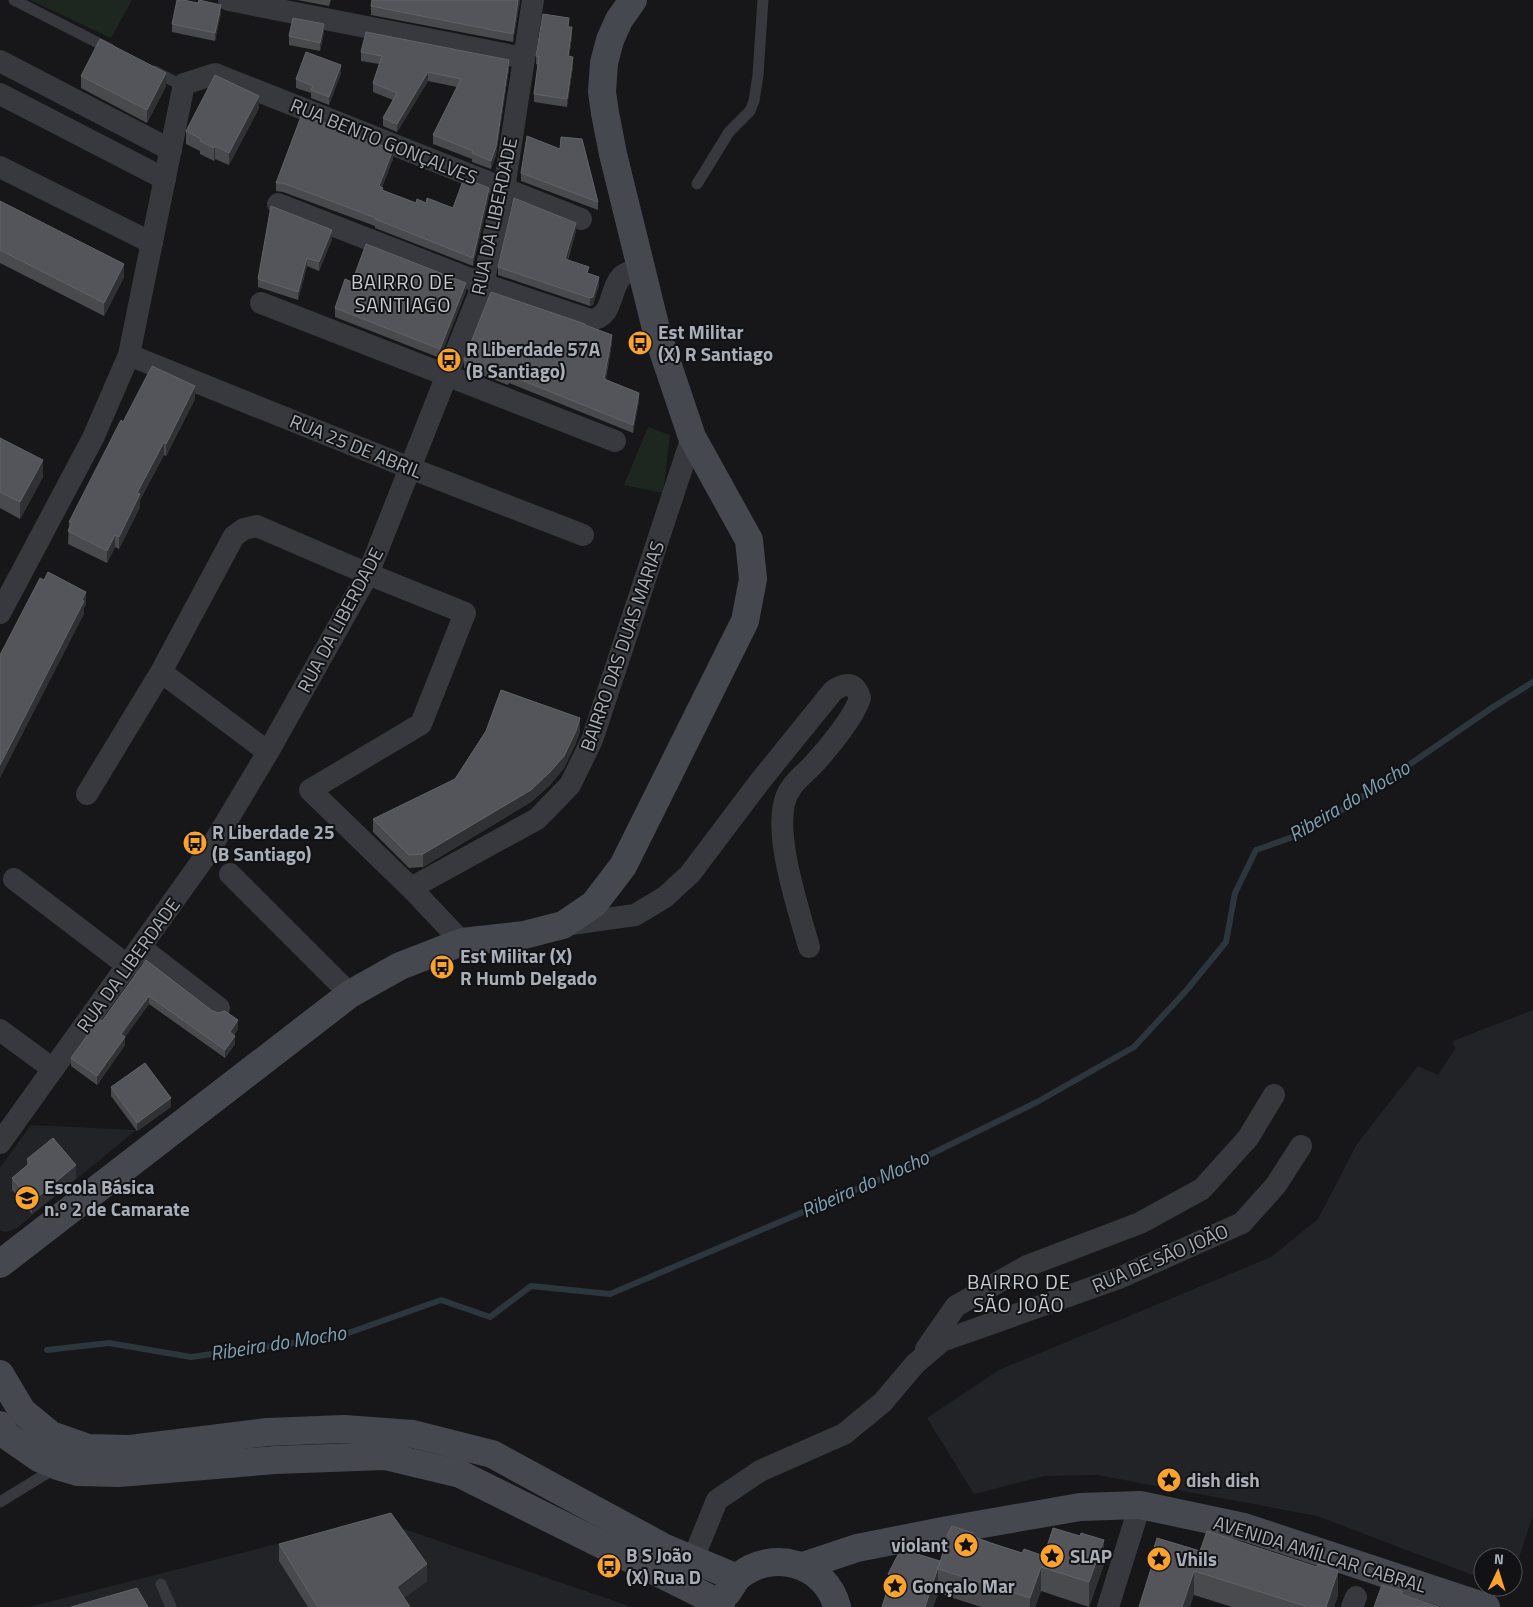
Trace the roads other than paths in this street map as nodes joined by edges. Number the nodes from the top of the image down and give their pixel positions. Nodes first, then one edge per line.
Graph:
1 (14, 0) edge
2 (229, 0) edge
3 (533, 0) edge
4 (633, 0) edge
5 (763, 0) edge
6 (124, 56) edge
7 (524, 58) junction
8 (0, 61) edge
9 (141, 65) edge
10 (183, 86) junction
11 (0, 94) edge
12 (171, 150) junction
13 (0, 167) edge
14 (165, 180) junction
15 (696, 184) dead end
16 (504, 189) junction
17 (278, 204) dead end
18 (581, 219) dead end
19 (152, 243) junction
20 (641, 268) junction
21 (483, 284) junction
22 (261, 303) dead end
23 (129, 355) junction
24 (447, 376) junction
25 (692, 437) junction
26 (615, 441) dead end
27 (410, 468) junction
28 (583, 535) dead end
29 (368, 574) junction
30 (0, 613) edge
31 (161, 672) junction
32 (268, 752) junction
33 (88, 794) dead end
34 (230, 874) dead end
35 (14, 879) dead end
36 (411, 888) junction
37 (562, 925) junction
38 (462, 942) junction
39 (809, 947) dead end
40 (134, 957) junction
41 (350, 994) junction
42 (219, 1008) dead end
43 (0, 1030) edge
44 (54, 1069) junction
45 (1274, 1095) dead end
46 (0, 1143) edge
47 (1301, 1146) dead end
48 (0, 1264) edge
49 (915, 1364) junction
50 (0, 1374) edge
51 (0, 1425) edge
52 (58, 1466) junction
53 (0, 1502) edge
54 (1140, 1505) junction
55 (857, 1548) junction
56 (693, 1559) junction
57 (804, 1566) junction
58 (737, 1578) junction
59 (161, 1584) dead end
60 (720, 1606) edge
61 (171, 1607) edge
62 (837, 1607) edge
63 (1108, 1607) edge
64 (1486, 1607) edge

1 - 6 lane
2 - 7 street
3 - 7 street, RUA DA LIBERDADE
4 - 20 street
5 - 15 lane
7 - 16 street, RUA DA LIBERDADE
8 - 12 street
9 - 10 lane
10 - 12 street
10 - 16 street, RUA BENTO GONÇALVES
11 - 14 street
12 - 14 street
13 - 19 street
14 - 19 street
16 - 18 street, RUA BENTO GONÇALVES
16 - 21 street, RUA DA LIBERDADE
17 - 21 street
19 - 23 street
20 - 21 street
20 - 25 street
21 - 24 street, RUA DA LIBERDADE
22 - 24 street
23 - 27 street, RUA 25 DE ABRIL
23 - 30 street
24 - 26 street
24 - 27 street, RUA DA LIBERDADE
25 - 36 street, BAIRRO DAS DUAS MARIAS
25 - 37 street
27 - 28 street, RUA 25 DE ABRIL
27 - 29 street, RUA DA LIBERDADE
29 - 31 street
29 - 32 street, RUA DA LIBERDADE
29 - 36 street
31 - 32 street
31 - 33 street
32 - 40 street, RUA DA LIBERDADE
34 - 41 street
35 - 40 street
36 - 38 street
37 - 38 street
37 - 39 street
38 - 41 street
40 - 42 street
40 - 44 street, RUA DA LIBERDADE
41 - 48 street
43 - 44 street
44 - 46 street, RUA DA LIBERDADE
45 - 49 street
47 - 49 street, RUA DE SÃO JOÃO
49 - 56 street, RUA DE SÃO JOÃO
50 - 56 street
51 - 52 street
52 - 53 lane
52 - 60 street
54 - 55 street, AVENIDA AMÍLCAR CABRAL
54 - 63 street
54 - 64 street, AVENIDA AMÍLCAR CABRAL
55 - 57 street, AVENIDA AMÍLCAR CABRAL
55 - 62 street
56 - 58 street
57 - 58 street
57 - 62 street
58 - 60 street
59 - 61 lane

